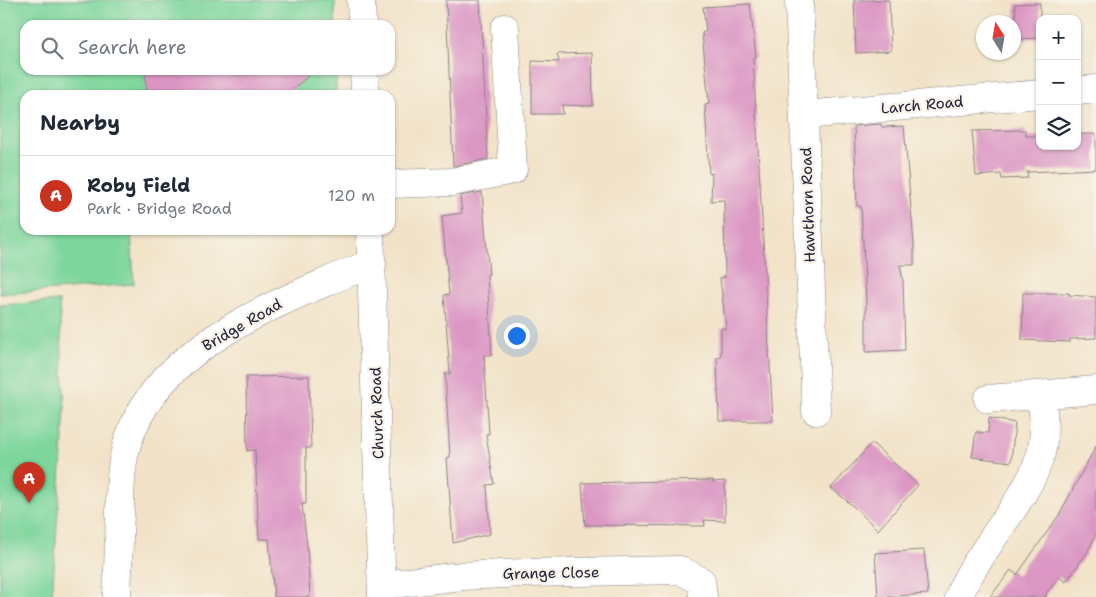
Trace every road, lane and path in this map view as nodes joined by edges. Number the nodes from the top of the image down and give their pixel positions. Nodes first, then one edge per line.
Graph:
1 (361, 0) edge
2 (799, 0) edge
3 (362, 20) edge
4 (505, 28) dead end
5 (364, 75) edge
6 (1096, 89) edge
7 (365, 90) edge
8 (1081, 91) edge
9 (1036, 94) edge
10 (805, 115) junction
11 (395, 184) edge
12 (370, 235) edge
13 (372, 264) junction
14 (1096, 390) edge
15 (1041, 395) junction
16 (988, 399) dead end
17 (816, 411) dead end
18 (382, 591) edge
19 (117, 597) edge
20 (703, 597) edge
21 (960, 597) edge

1 - 3 street
2 - 10 street, Hawthorn Road
4 - 11 street
5 - 7 street
6 - 8 street
9 - 10 street, Larch Road
10 - 17 street, Hawthorn Road
12 - 13 street, Church Road
13 - 18 street, Church Road
13 - 19 street, Bridge Road
14 - 15 street
15 - 16 street
15 - 21 street
18 - 20 street, Grange Close

